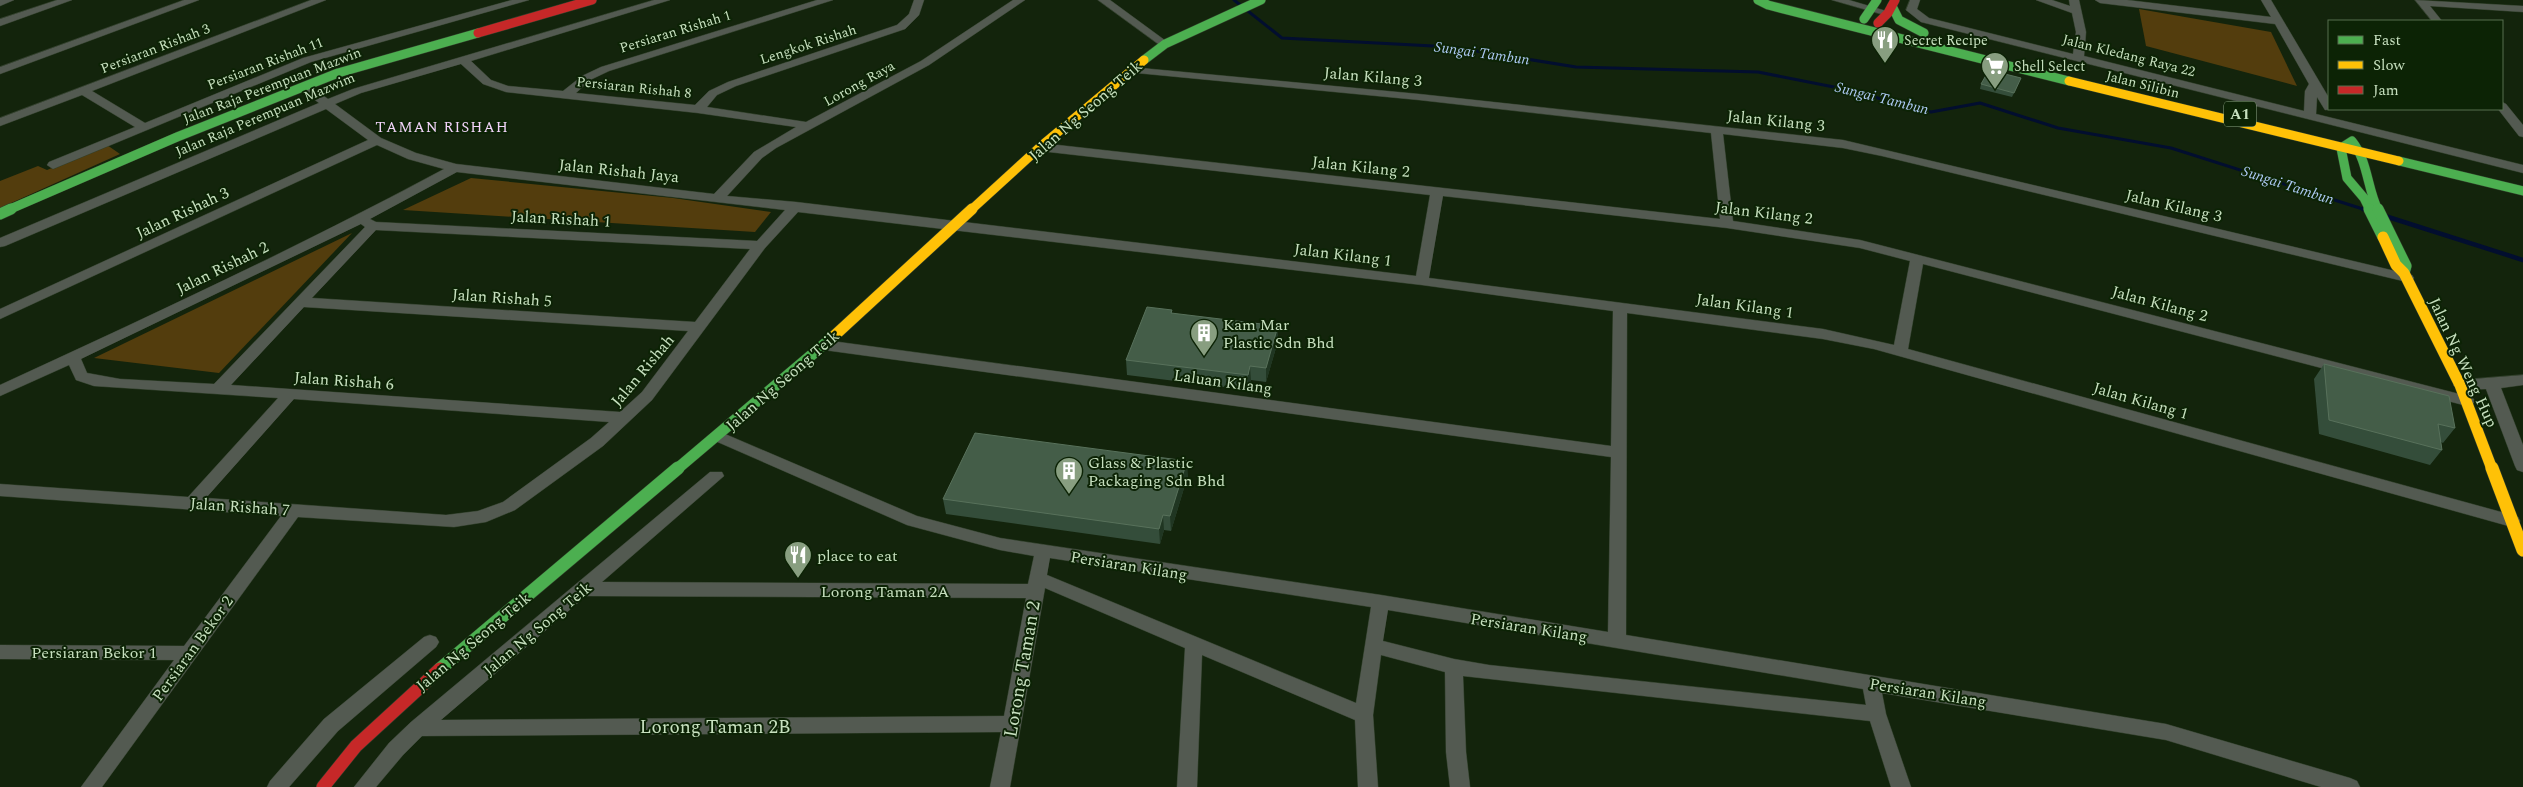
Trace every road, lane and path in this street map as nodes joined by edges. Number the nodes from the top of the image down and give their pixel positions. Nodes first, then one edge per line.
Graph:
1 (9, 0) edge
2 (68, 0) edge
3 (194, 0) edge
4 (321, 0) edge
5 (524, 0) edge
6 (592, 0) edge
7 (665, 0) edge
8 (828, 0) edge
9 (919, 0) edge
10 (1020, 0) edge
11 (1104, 0) edge
12 (1261, 0) edge
13 (1758, 0) edge
14 (1784, 0) edge
15 (1837, 0) edge
16 (2042, 0) edge
17 (2070, 0) edge
18 (2100, 0) edge
19 (2266, 0) edge
20 (2421, 1) edge
21 (0, 3) edge
22 (2055, 3) junction
23 (1874, 4) edge
24 (1913, 5) edge
25 (2183, 5) edge
26 (1892, 6) edge
27 (2074, 6) edge
28 (2523, 9) edge
29 (2436, 20) edge
30 (1870, 22) junction
31 (2278, 22) junction
32 (0, 23) edge
33 (1924, 33) junction
34 (1164, 44) junction
35 (463, 58) junction
36 (2078, 58) junction
37 (2023, 69) junction
38 (1130, 70) junction
39 (0, 71) edge
40 (2315, 84) junction
41 (302, 86) junction
42 (84, 91) junction
43 (566, 95) junction
44 (325, 103) junction
45 (2328, 106) edge
46 (698, 108) junction
47 (2503, 108) edge
48 (2330, 110) edge
49 (2523, 114) edge
50 (2310, 116) junction
51 (0, 122) edge
52 (2337, 123) junction
53 (811, 126) junction
54 (145, 128) junction
55 (1717, 130) junction
56 (2523, 133) edge
57 (377, 141) junction
58 (2352, 141) junction
59 (1040, 148) junction
60 (2341, 148) junction
61 (2361, 152) junction
62 (53, 165) dead end
63 (455, 168) junction
64 (2523, 169) edge
65 (2523, 180) edge
66 (2523, 191) edge
67 (1436, 192) junction
68 (718, 198) junction
69 (2368, 198) junction
70 (796, 206) junction
71 (0, 214) edge
72 (367, 222) junction
73 (1727, 224) junction
74 (954, 226) junction
75 (0, 243) edge
76 (760, 245) junction
77 (1917, 258) junction
78 (2406, 275) junction
79 (1422, 281) junction
80 (302, 302) junction
81 (1620, 306) junction
82 (0, 314) edge
83 (700, 327) junction
84 (824, 345) junction
85 (1900, 352) junction
86 (73, 358) junction
87 (2523, 380) edge
88 (2492, 384) junction
89 (2460, 385) junction
90 (218, 389) junction
91 (0, 391) edge
92 (290, 394) junction
93 (2467, 401) junction
94 (624, 418) junction
95 (718, 436) junction
96 (1617, 452) junction
97 (2523, 466) edge
98 (716, 476) dead end
99 (0, 490) edge
100 (192, 503) junction
101 (294, 510) junction
102 (480, 518) joint
103 (2512, 521) junction
104 (2523, 550) edge
105 (1043, 551) junction
106 (1037, 584) junction
107 (584, 589) junction
108 (1380, 602) junction
109 (1617, 641) junction
110 (430, 642) dead end
111 (1194, 643) junction
112 (1373, 646) junction
113 (0, 652) edge
114 (188, 653) junction
115 (1454, 667) junction
116 (1871, 684) junction
117 (1877, 714) junction
118 (1364, 715) junction
119 (1011, 724) junction
120 (418, 728) junction
121 (92, 787) edge
122 (277, 787) edge
123 (323, 787) edge
124 (364, 787) edge
125 (1000, 787) edge
126 (1187, 787) edge
127 (1368, 787) edge
128 (1460, 787) edge
129 (1901, 787) edge
130 (2350, 787) edge

1 - 21 street
2 - 32 street
3 - 39 street
4 - 42 street, Persiaran Rishah 3
5 - 54 street, Persiaran Rishah 11
6 - 41 main road, Jalan Raja Perempuan Mazwin
7 - 35 street, Jalan Raja Perempuan Mazwim
8 - 43 street, Persiaran Rishah 1
9 - 46 street, Lengkok Rishah
10 - 53 street, Lorong Raya
11 - 34 street
12 - 34 main road, Jalan Ng Seong Teik
13 - 30 main road
13 - 37 main road, Jalan Silibin / A1
14 - 30 main road, Jalan Silibin / A1
15 - 23 street
16 - 22 street
17 - 22 street
18 - 25 street
19 - 31 street
20 - 28 street
20 - 29 street
22 - 27 street
23 - 26 street
23 - 30 main road
24 - 36 street, Jalan Kledang Raya 22
25 - 31 street
26 - 30 main road
26 - 33 main road
27 - 36 street
30 - 33 main road, Jalan Silibin / A1
30 - 37 main road
31 - 40 street
33 - 58 main road, Jalan Silibin / A1
34 - 38 main road, Jalan Ng Seong Teik
35 - 43 street, Persiaran Rishah 8
35 - 44 street, Jalan Raja Perempuan Mazwim
36 - 50 street, Jalan Kledang Raya 22
37 - 60 main road, Jalan Silibin / A1
38 - 55 street, Jalan Kilang 3
38 - 59 main road, Jalan Ng Seong Teik
40 - 45 street
40 - 50 street
41 - 44 street, Jalan Rishah Jaya
41 - 71 main road, Jalan Raja Perempuan Mazwin
42 - 51 street, Persiaran Rishah 3
42 - 54 street
43 - 46 street, Persiaran Rishah 8
44 - 57 street, Jalan Rishah Jaya
44 - 75 street, Jalan Raja Perempuan Mazwim
46 - 53 street, Persiaran Rishah 8
47 - 49 street
47 - 56 street
48 - 52 street
50 - 52 street, Jalan Kledang Raya 22
52 - 64 street, Jalan Kledang Raya 22
53 - 68 street, Lorong Raya
54 - 62 street, Persiaran Rishah 11
55 - 73 street
55 - 78 street, Jalan Kilang 3
57 - 63 street, Jalan Rishah Jaya
57 - 82 street, Jalan Rishah 3
58 - 60 main road
58 - 61 main road
58 - 65 main road, Jalan Silibin / A1
59 - 67 street, Jalan Kilang 2
59 - 74 main road, Jalan Ng Seong Teik
60 - 61 main road, Jalan Silibin
60 - 69 main road, Jalan Ng Weng Hup
61 - 66 main road, Jalan Silibin
61 - 69 main road, Jalan Ng Weng Hup
63 - 68 street, Jalan Rishah Jaya
63 - 72 street, Jalan Rishah 2
67 - 73 street, Jalan Kilang 2
67 - 79 street
68 - 70 street, Jalan Rishah Jaya
69 - 78 main road, Jalan Ng Weng Hup
70 - 74 street, Jalan Rishah Jaya
70 - 76 street, Jalan Rishah
72 - 76 street, Jalan Rishah 1
72 - 80 street
72 - 86 street, Jalan Rishah 2
73 - 77 street, Jalan Kilang 2
74 - 79 street, Jalan Kilang 1
74 - 84 main road, Jalan Ng Seong Teik
76 - 83 street, Jalan Rishah
77 - 85 street
77 - 93 street, Jalan Kilang 2
78 - 89 main road, Jalan Ng Weng Hup
79 - 81 street, Jalan Kilang 1
80 - 83 street, Jalan Rishah 5
80 - 90 street
81 - 85 street, Jalan Kilang 1
81 - 96 street
83 - 94 street, Jalan Rishah
84 - 95 main road, Jalan Ng Seong Teik
84 - 96 street, Laluan Kilang
85 - 103 street, Jalan Kilang 1
86 - 90 street, Jalan Rishah 6
86 - 91 street, Jalan Rishah 2
87 - 88 street
88 - 89 street
88 - 97 street
89 - 93 main road, Jalan Ng Weng Hup
90 - 92 street, Jalan Rishah 6
92 - 94 street, Jalan Rishah 6
92 - 100 street
93 - 103 main road, Jalan Ng Weng Hup
94 - 102 street, Jalan Rishah
95 - 105 street, Persiaran Kilang
95 - 123 main road, Jalan Ng Seong Teik
96 - 109 street
98 - 107 street, Jalan Ng Song Teik
99 - 100 street, Jalan Rishah 7
100 - 101 street, Jalan Rishah 7
101 - 102 street, Jalan Rishah 7
101 - 114 street, Persiaran Bekor 2
103 - 104 main road, Jalan Ng Weng Hup
105 - 106 street, Lorong Taman 2
105 - 108 street, Persiaran Kilang
106 - 107 street, Lorong Taman 2A
106 - 111 street
106 - 119 street, Lorong Taman 2
107 - 120 street, Jalan Ng Song Teik
108 - 109 street, Persiaran Kilang
108 - 112 street
109 - 116 street, Persiaran Kilang
110 - 122 street, Jalan Ng Seong Teik
111 - 118 street
111 - 126 street
112 - 115 street
112 - 118 street
113 - 114 street, Persiaran Bekor 1
114 - 121 street, Persiaran Bekor 2
115 - 117 street
115 - 128 street
116 - 117 street
116 - 130 street, Persiaran Kilang
117 - 129 street
118 - 127 street
119 - 120 street, Lorong Taman 2B
119 - 125 street, Lorong Taman 2
120 - 124 street, Jalan Ng Song Teik

